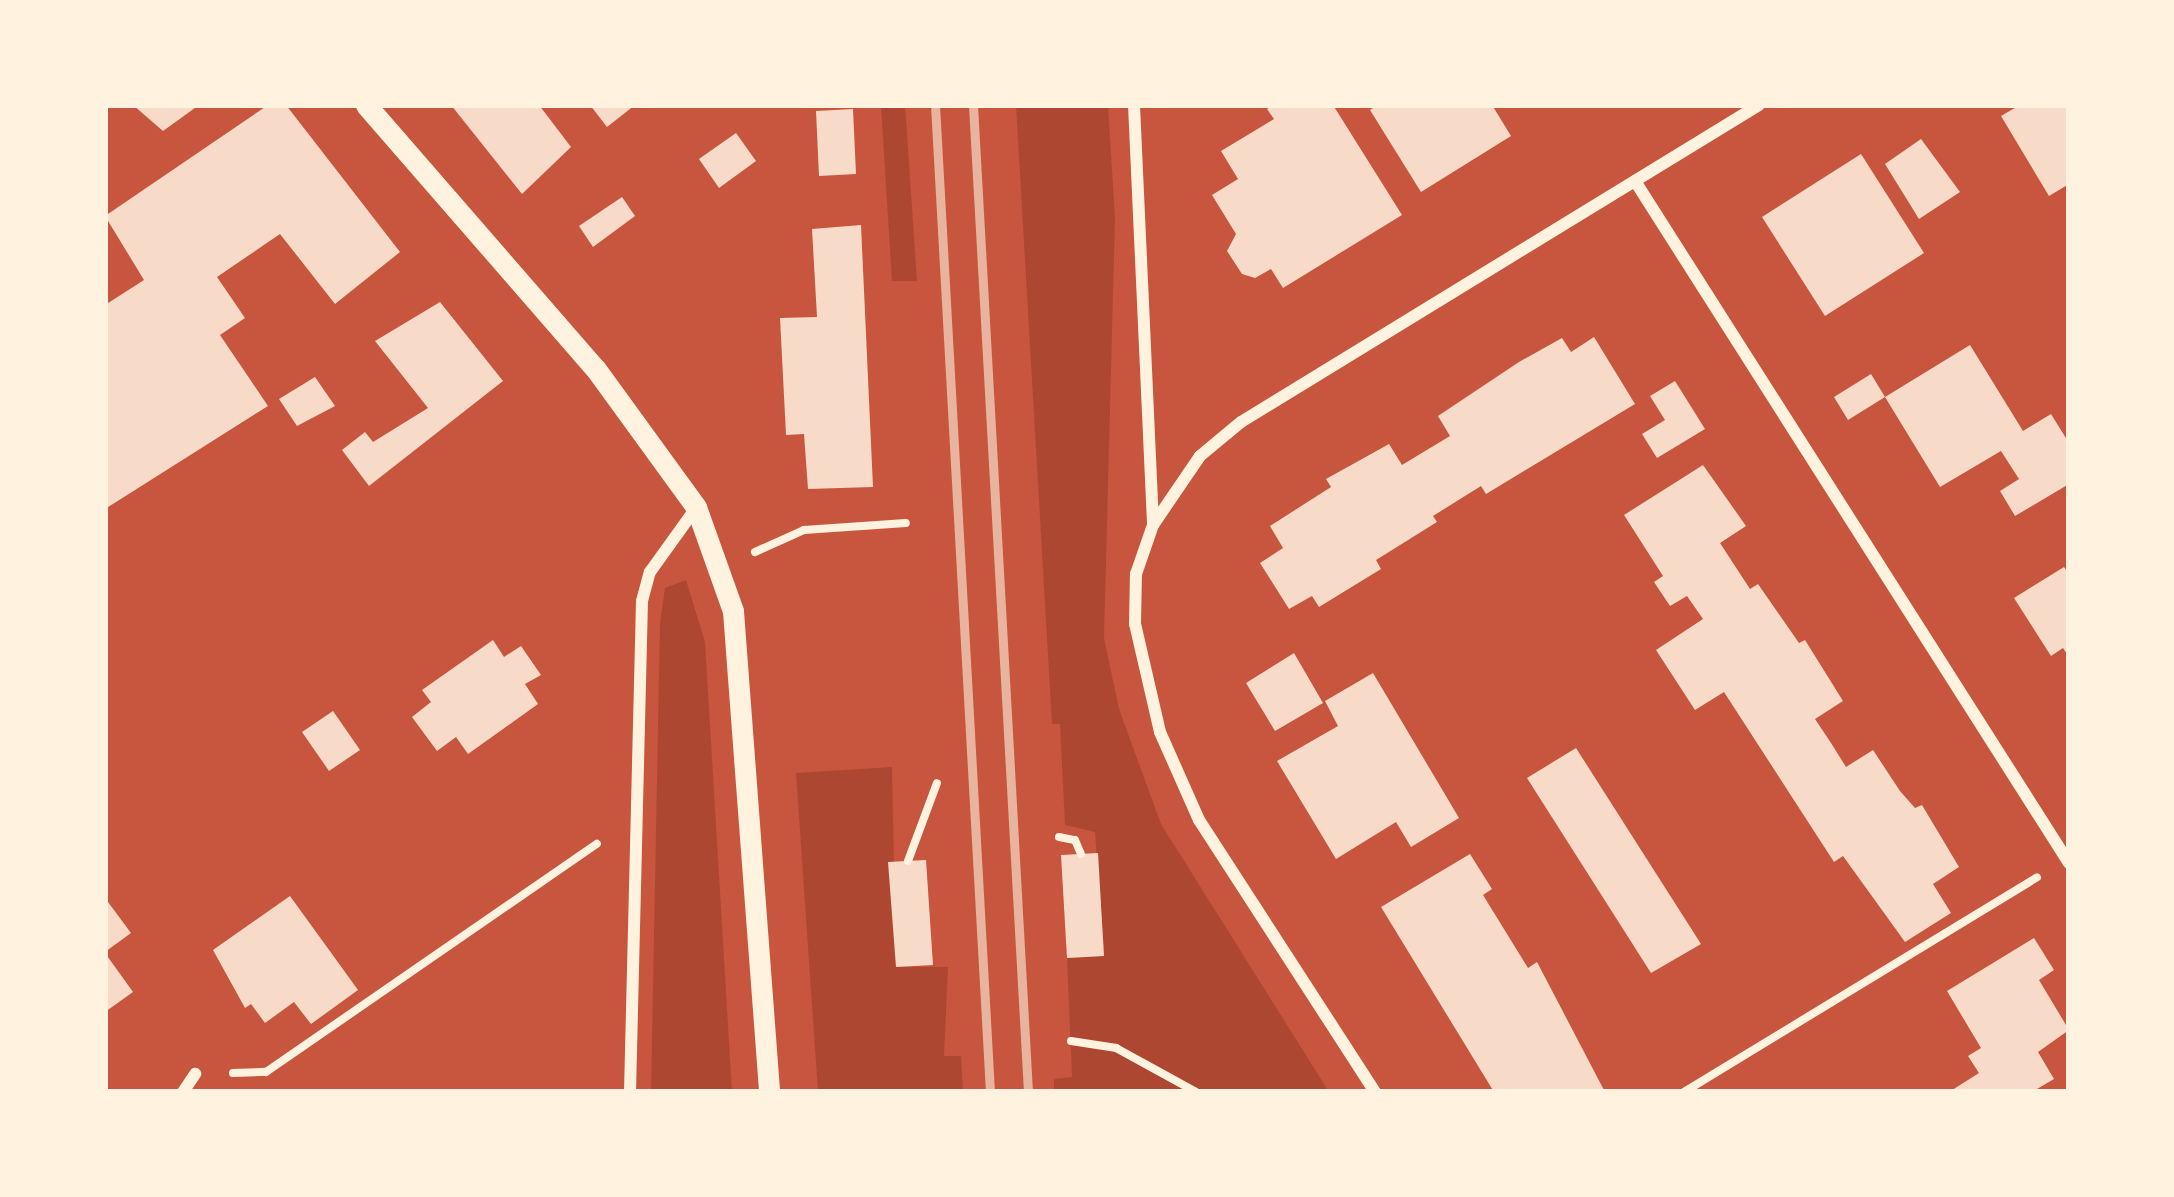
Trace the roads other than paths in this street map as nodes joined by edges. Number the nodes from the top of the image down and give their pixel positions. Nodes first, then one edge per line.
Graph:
1 (366, 105) edge
2 (1134, 105) edge
3 (1759, 105) edge
4 (1634, 181) junction
5 (697, 507) junction
6 (1154, 526) junction
7 (2069, 863) edge
8 (195, 1074) road end
9 (183, 1092) edge
10 (630, 1092) edge
11 (769, 1092) edge
12 (1375, 1092) edge

1 - 5 street
2 - 6 street
3 - 4 street
4 - 6 street
4 - 7 street
5 - 10 street
5 - 11 street
6 - 12 street
8 - 9 street

